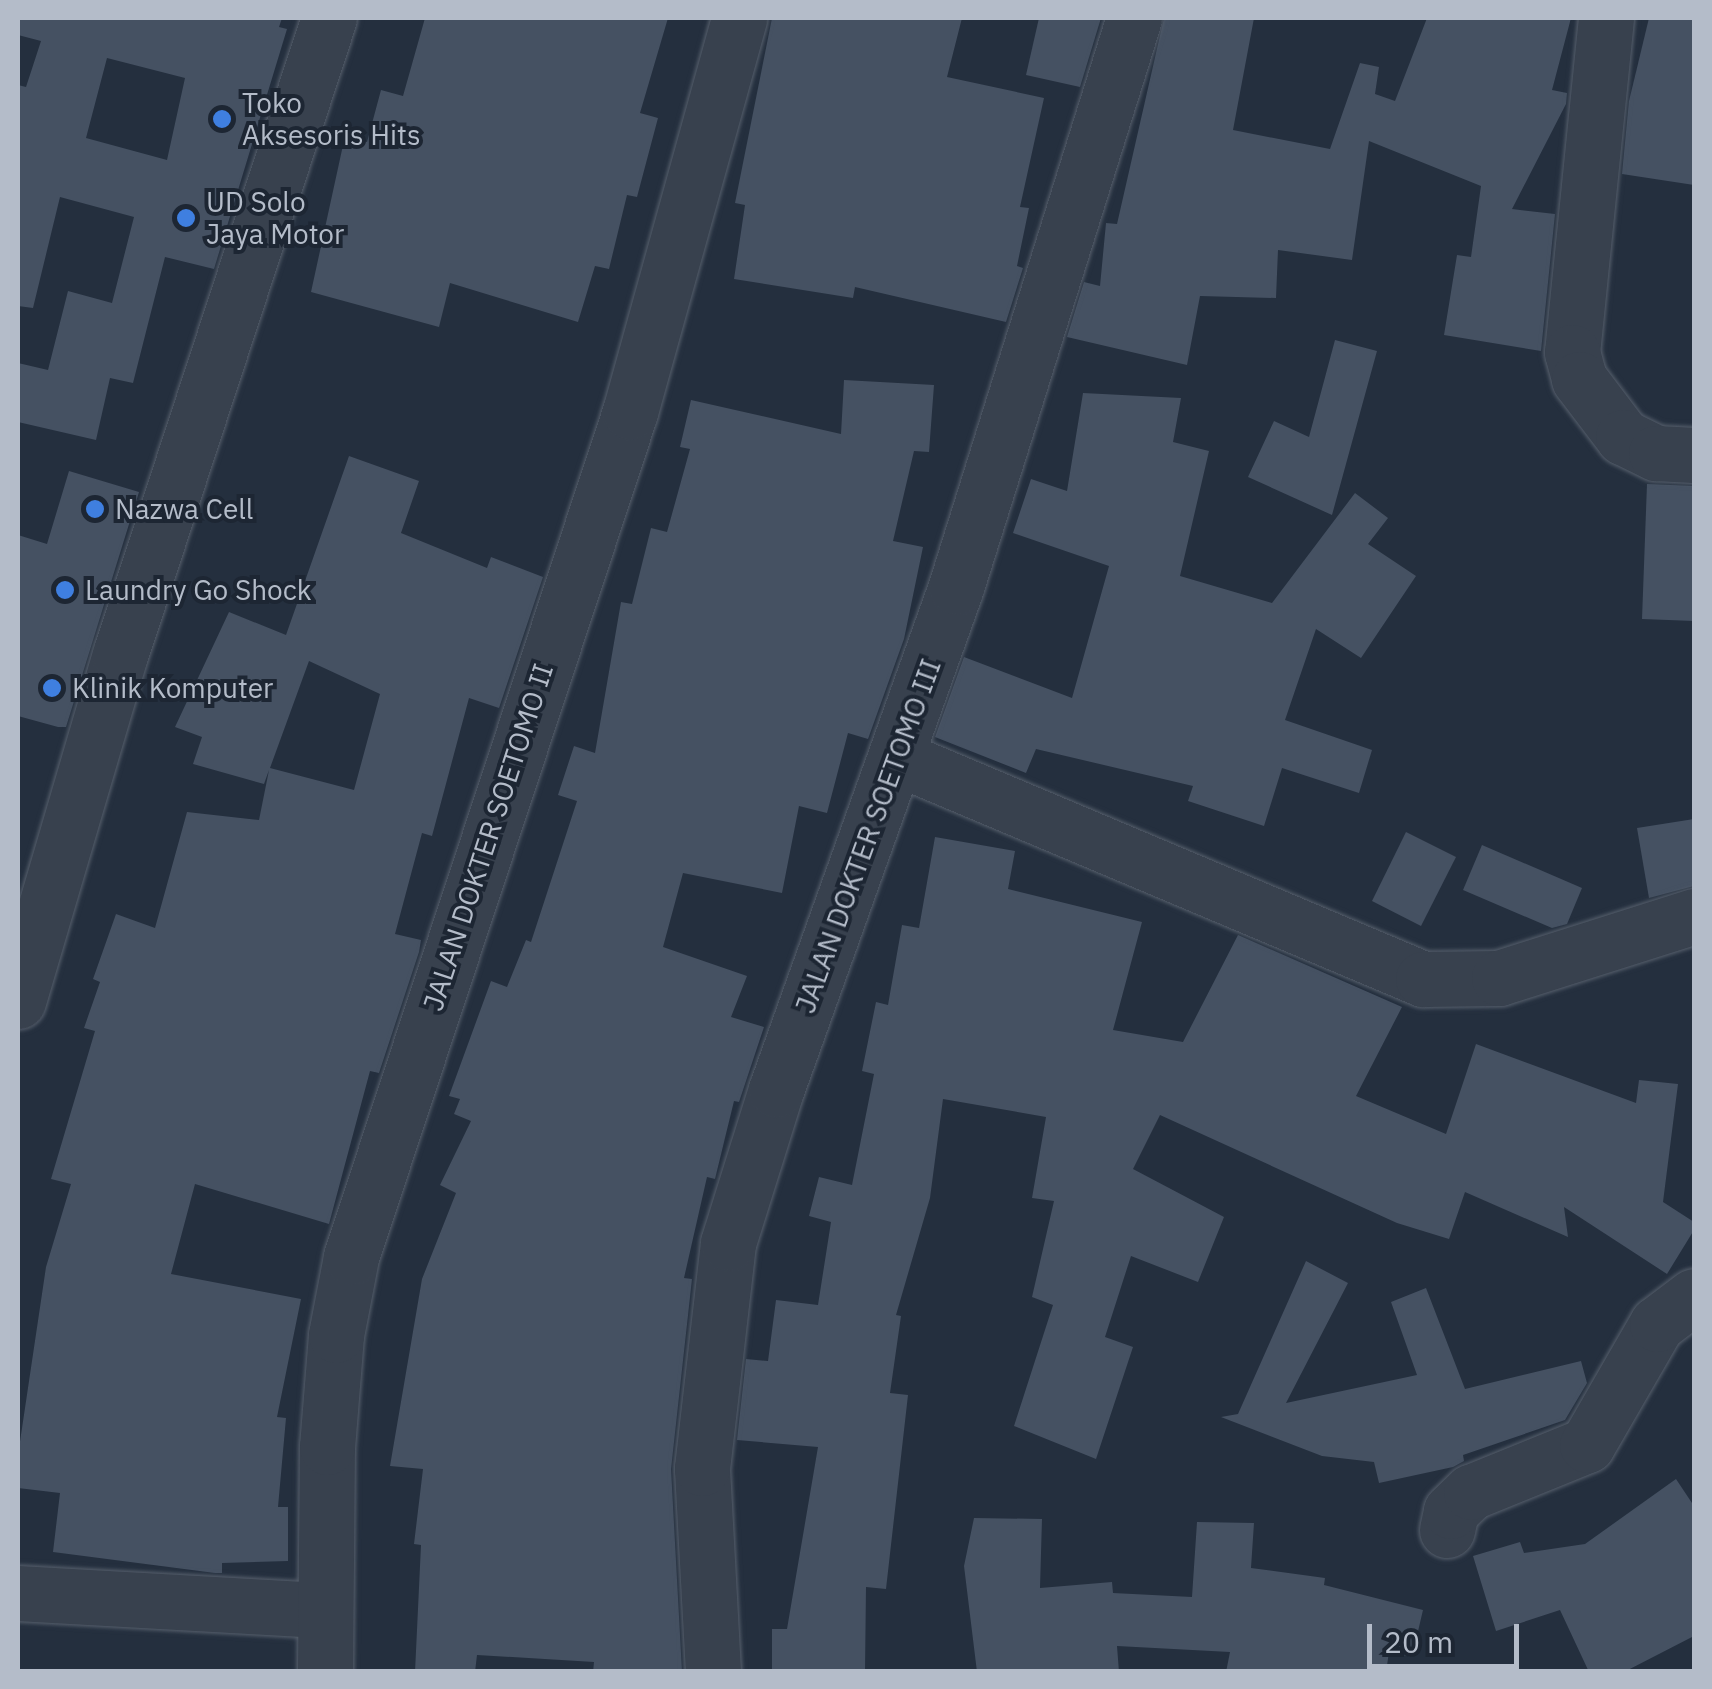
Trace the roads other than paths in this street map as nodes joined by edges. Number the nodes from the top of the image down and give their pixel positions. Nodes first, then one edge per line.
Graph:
1 (328, 18) edge
2 (739, 18) edge
3 (1134, 18) edge
4 (1606, 18) edge
5 (1694, 455) edge
6 (898, 758) junction
7 (1694, 916) edge
8 (18, 1001) edge
9 (1694, 1296) edge
10 (1447, 1530) dead end
11 (18, 1593) edge
12 (325, 1610) junction
13 (324, 1672) edge
14 (713, 1672) edge

1 - 8 street
2 - 12 street, JALAN DOKTER SOETOMO II
3 - 6 street, JALAN DOKTER SOETOMO III
4 - 5 street
6 - 7 street
6 - 14 street, JALAN DOKTER SOETOMO III
9 - 10 street
11 - 12 street
12 - 13 street, JALAN DOKTER SOETOMO II

